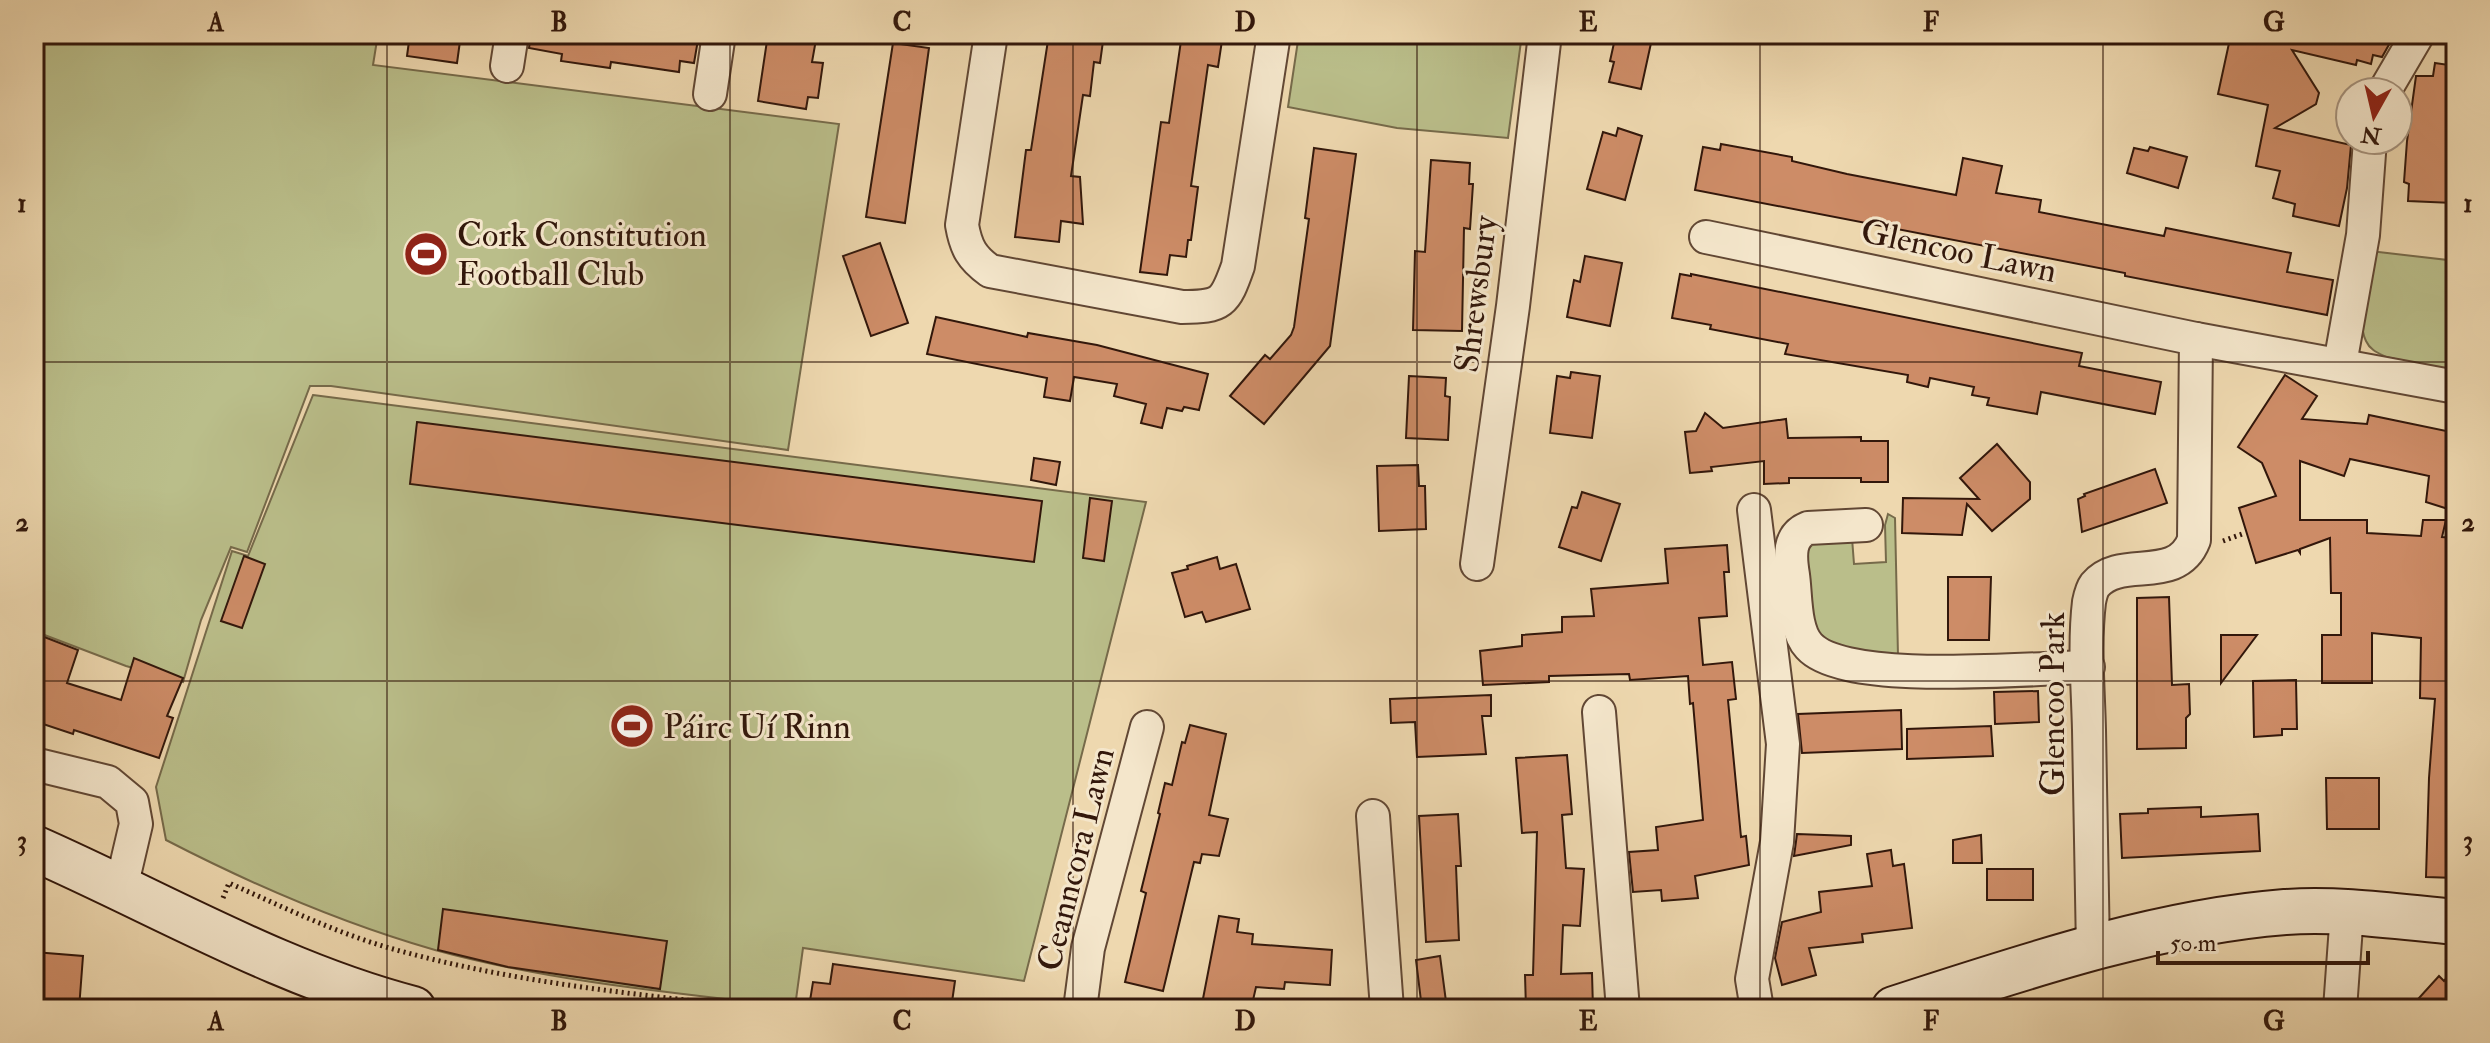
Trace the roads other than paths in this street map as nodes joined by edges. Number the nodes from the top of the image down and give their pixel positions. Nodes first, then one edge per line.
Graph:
1 (512, 34) edge
2 (719, 34) edge
3 (991, 34) edge
4 (1274, 34) edge
5 (1545, 34) edge
6 (2418, 34) edge
7 (507, 66) dead end
8 (2393, 76) edge
9 (710, 94) dead end
10 (2369, 156) edge
11 (1706, 237) dead end
12 (2196, 339) junction
13 (2340, 364) junction
14 (2456, 387) edge
15 (1754, 510) dead end
16 (1866, 525) dead end
17 (1477, 564) dead end
18 (2088, 667) junction
19 (1599, 712) dead end
20 (1147, 727) dead end
21 (34, 764) edge
22 (1373, 816) dead end
23 (34, 848) edge
24 (121, 888) junction
25 (2347, 912) junction
26 (2456, 922) edge
27 (2093, 950) junction
28 (413, 1009) edge
29 (1080, 1009) edge
30 (1387, 1009) edge
31 (1623, 1009) edge
32 (1757, 1009) edge
33 (1894, 1009) edge
34 (2340, 1009) edge

1 - 7 street
2 - 9 street
3 - 4 street
5 - 17 street, Shrewsbury
6 - 8 street
10 - 13 street
11 - 12 street, Glencoo Lawn
12 - 13 street
12 - 18 street, Glencoo Park
13 - 14 street
15 - 32 street
16 - 18 street
18 - 27 street, Glencoo Park
19 - 31 street
20 - 29 street, Ceanncora Lawn
21 - 24 street
22 - 30 street
23 - 24 main road
24 - 28 main road
25 - 26 main road
25 - 27 main road
25 - 34 street
27 - 33 main road

